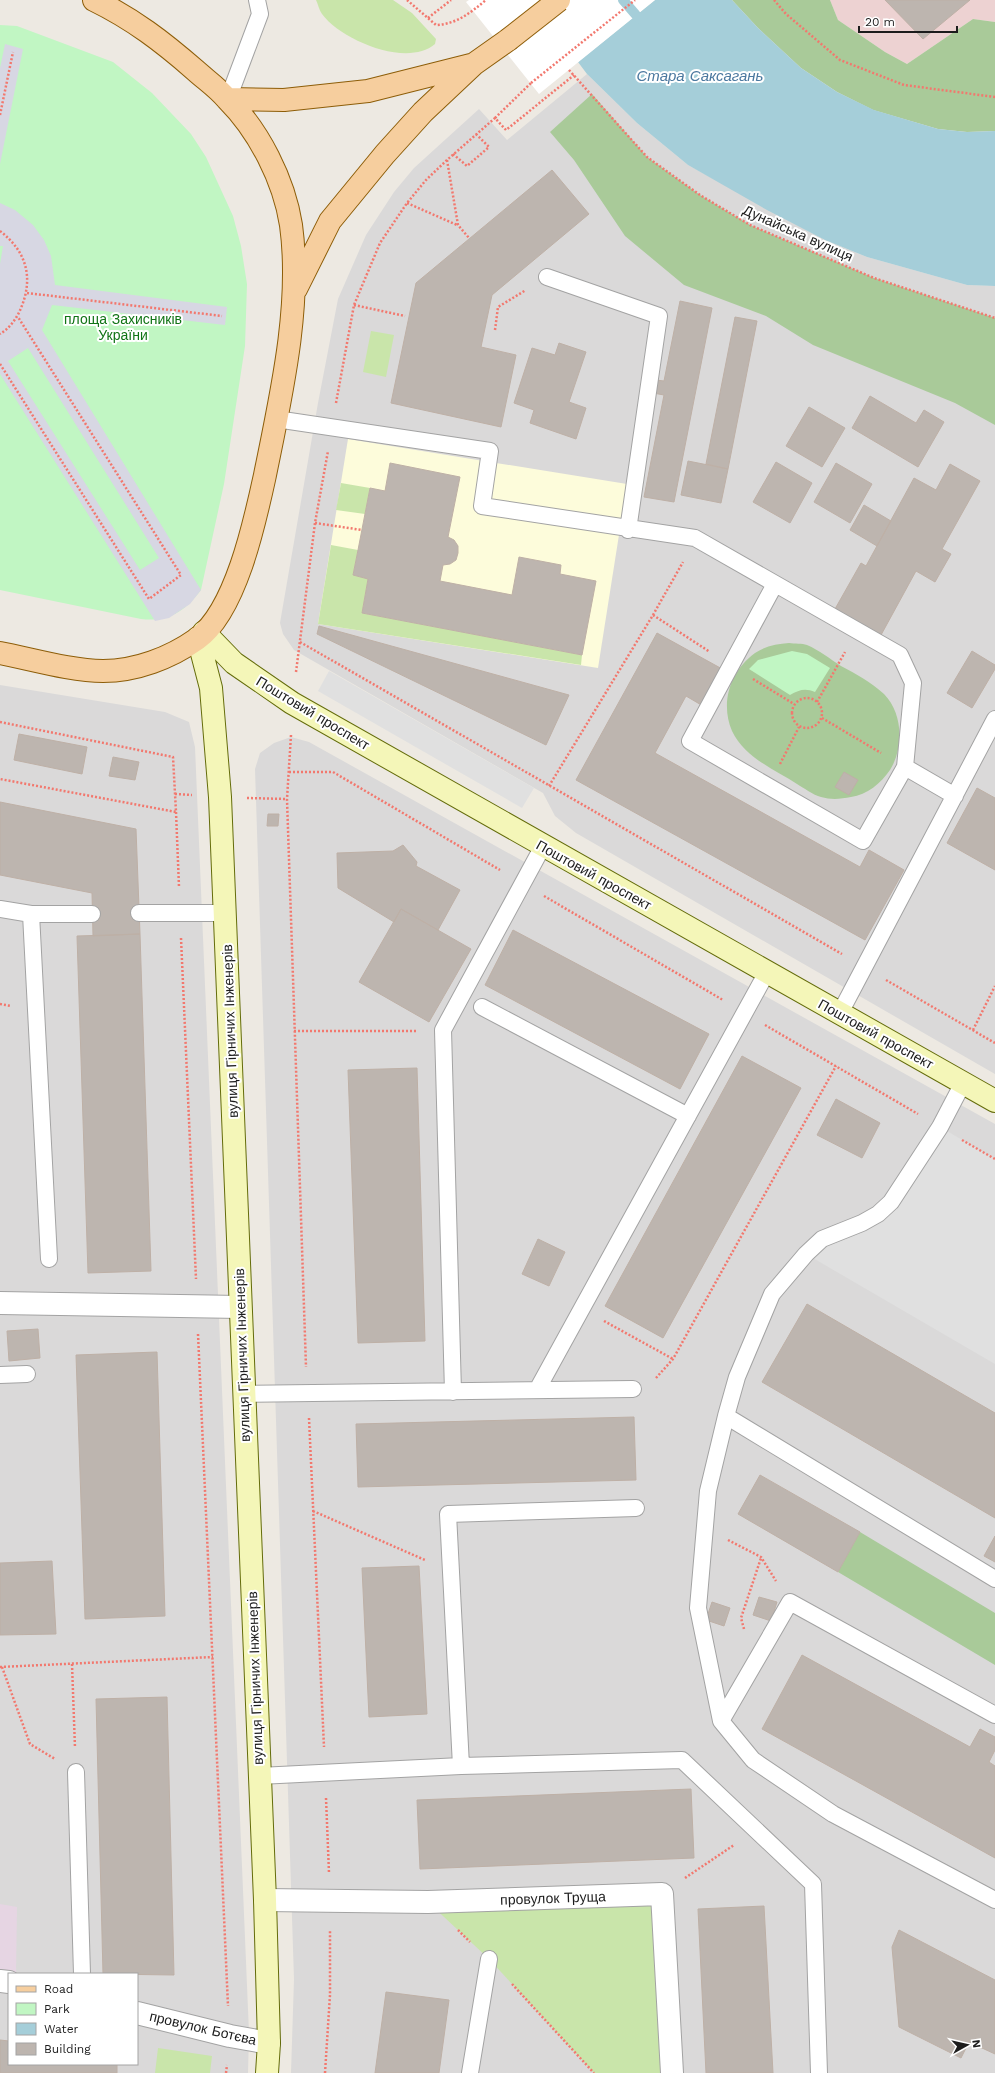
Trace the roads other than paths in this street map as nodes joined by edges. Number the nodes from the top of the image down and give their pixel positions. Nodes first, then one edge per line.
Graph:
1 (94, 0) edge
2 (257, 0) edge
3 (559, 0) edge
4 (474, 64) junction
5 (228, 99) junction
6 (547, 277) road end
7 (294, 292) junction
8 (276, 419) junction
9 (628, 530) junction
10 (775, 584) junction
11 (201, 635) junction
12 (0, 653) edge
13 (995, 719) edge
14 (905, 767) junction
15 (954, 796) junction
16 (543, 846) junction
17 (0, 909) edge
18 (139, 913) dead end
19 (225, 913) junction
20 (31, 914) junction
21 (92, 914) dead end
22 (767, 972) junction
23 (482, 1006) dead end
24 (840, 1013) junction
25 (963, 1082) junction
26 (995, 1101) edge
27 (688, 1116) junction
28 (49, 1259) dead end
29 (0, 1303) edge
30 (240, 1307) junction
31 (27, 1374) dead end
32 (0, 1375) edge
33 (632, 1389) dead end
34 (537, 1390) junction
35 (453, 1392) junction
36 (244, 1394) junction
37 (726, 1416) junction
38 (636, 1508) dead end
39 (995, 1579) edge
40 (995, 1715) edge
41 (721, 1721) junction
42 (462, 1766) junction
43 (76, 1772) road end
44 (258, 1776) junction
45 (265, 1900) junction
46 (995, 1900) edge
47 (489, 1960) dead end
48 (82, 1973) edge
49 (138, 2013) edge
50 (269, 2043) junction
51 (267, 2073) edge
52 (470, 2073) edge
53 (672, 2073) edge
54 (818, 2073) edge

1 - 5 main road
2 - 5 lane
3 - 4 main road, bridge
4 - 5 main road
4 - 7 main road
5 - 7 main road
6 - 9 lane
7 - 8 main road
8 - 9 lane
8 - 11 main road
9 - 10 lane
10 - 14 lane
10 - 14 lane
11 - 12 main road
11 - 16 street, Поштовий проспект
11 - 19 street, вулиця Гірничих Інженерів
13 - 15 lane
14 - 15 lane
15 - 24 lane
16 - 22 street, Поштовий проспект
16 - 35 lane
17 - 20 lane
18 - 19 lane
19 - 30 street, вулиця Гірничих Інженерів
20 - 21 lane
20 - 28 lane
22 - 24 street, Поштовий проспект
22 - 27 lane
23 - 27 lane
24 - 25 street, Поштовий проспект
25 - 26 street, Поштовий проспект
25 - 37 lane
27 - 34 lane
29 - 30 street
30 - 36 street, вулиця Гірничих Інженерів
31 - 32 lane
33 - 34 lane
34 - 35 lane
35 - 36 lane
36 - 44 street, вулиця Гірничих Інженерів
37 - 39 lane
37 - 41 lane
38 - 42 lane
40 - 41 lane
41 - 46 lane
42 - 44 lane
42 - 54 lane
43 - 48 lane
44 - 45 street, вулиця Гірничих Інженерів
45 - 50 street, вулиця Гірничих Інженерів
45 - 53 street, провулок Труща
47 - 52 lane
49 - 50 street, провулок Ботєва
50 - 51 street, вулиця Гірничих Інженерів

